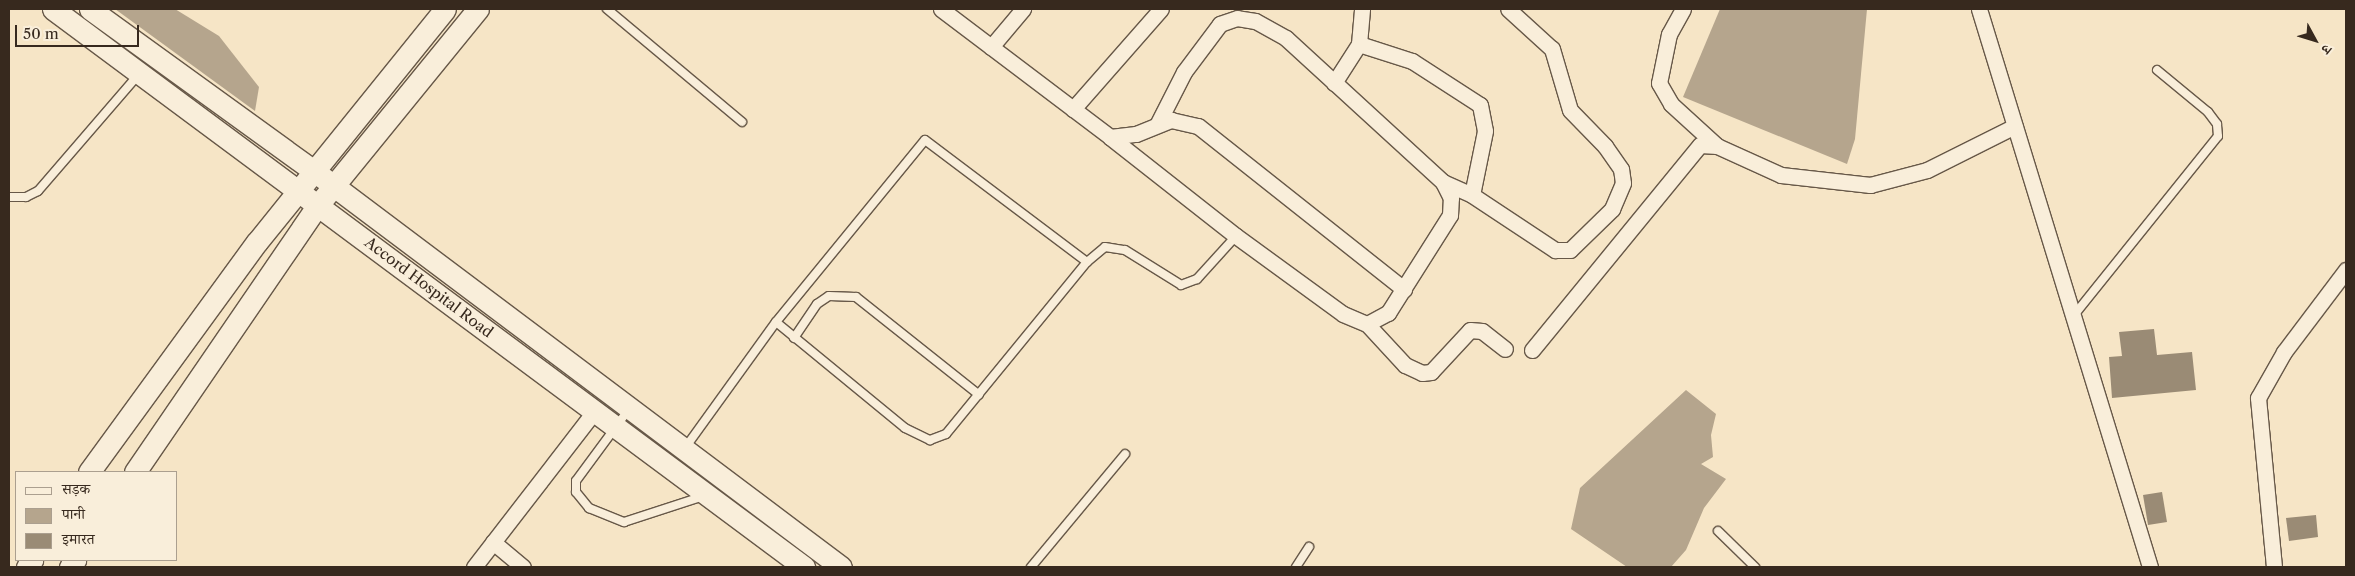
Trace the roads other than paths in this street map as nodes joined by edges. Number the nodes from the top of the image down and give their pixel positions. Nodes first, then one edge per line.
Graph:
1 (53, 9) edge
2 (90, 9) edge
3 (445, 9) edge
4 (478, 9) edge
5 (607, 9) edge
6 (940, 9) edge
7 (1023, 9) edge
8 (1161, 9) edge
9 (1362, 9) edge
10 (1508, 9) edge
11 (1683, 9) edge
12 (1978, 9) edge
13 (1359, 44) junction
14 (991, 47) junction
15 (2157, 70) dead end
16 (140, 73) junction
17 (1334, 83) junction
18 (1073, 109) junction
19 (742, 122) dead end
20 (1157, 125) junction
21 (2016, 126) junction
22 (1110, 137) junction
23 (1717, 146) junction
24 (314, 171) junction
25 (1443, 182) junction
26 (333, 187) junction
27 (300, 188) junction
28 (1472, 195) junction
29 (9, 197) edge
30 (318, 205) junction
31 (1236, 236) junction
32 (1087, 262) junction
33 (2346, 270) edge
34 (1404, 290) junction
35 (2075, 314) junction
36 (776, 322) junction
37 (1367, 324) junction
38 (794, 338) junction
39 (1505, 349) dead end
40 (1532, 350) dead end
41 (979, 395) junction
42 (630, 408) junction
43 (594, 412) junction
44 (614, 428) junction
45 (685, 448) junction
46 (1125, 454) dead end
47 (90, 471) edge
48 (136, 471) edge
49 (706, 495) junction
50 (1718, 531) dead end
51 (493, 542) junction
52 (1309, 547) dead end
53 (474, 567) edge
54 (523, 567) edge
55 (804, 567) edge
56 (841, 567) edge
57 (1031, 567) edge
58 (1296, 567) edge
59 (1755, 567) edge
60 (2150, 567) edge
61 (2274, 567) edge

1 - 16 street, Accord Hospital Road
2 - 24 street
3 - 24 street
4 - 26 street
5 - 19 lane
6 - 14 street
7 - 14 street
8 - 18 street
9 - 13 street
10 - 28 street
11 - 23 street
12 - 21 street
13 - 17 street
13 - 28 street
14 - 18 street
15 - 35 lane
16 - 27 street, Accord Hospital Road
16 - 29 lane
17 - 20 street
17 - 25 street
18 - 22 street
20 - 22 street
20 - 34 street
21 - 23 street
21 - 35 street
22 - 31 street
23 - 40 street
24 - 26 street
24 - 27 street
25 - 28 street
25 - 34 street
26 - 30 street
26 - 42 street
27 - 30 street, Accord Hospital Road
27 - 47 street
30 - 43 street, Accord Hospital Road
30 - 48 street
31 - 32 lane
31 - 37 street
32 - 36 lane
32 - 41 lane
33 - 61 street
34 - 37 street
35 - 60 street
36 - 38 lane
36 - 45 lane
37 - 39 street
38 - 41 lane
38 - 41 lane
42 - 44 lane
42 - 45 street
43 - 44 street, Accord Hospital Road
43 - 51 street
44 - 49 street, Accord Hospital Road
44 - 49 lane
45 - 56 street
46 - 57 lane
49 - 55 street, Accord Hospital Road
50 - 59 lane
51 - 53 street
51 - 54 street
52 - 58 lane

